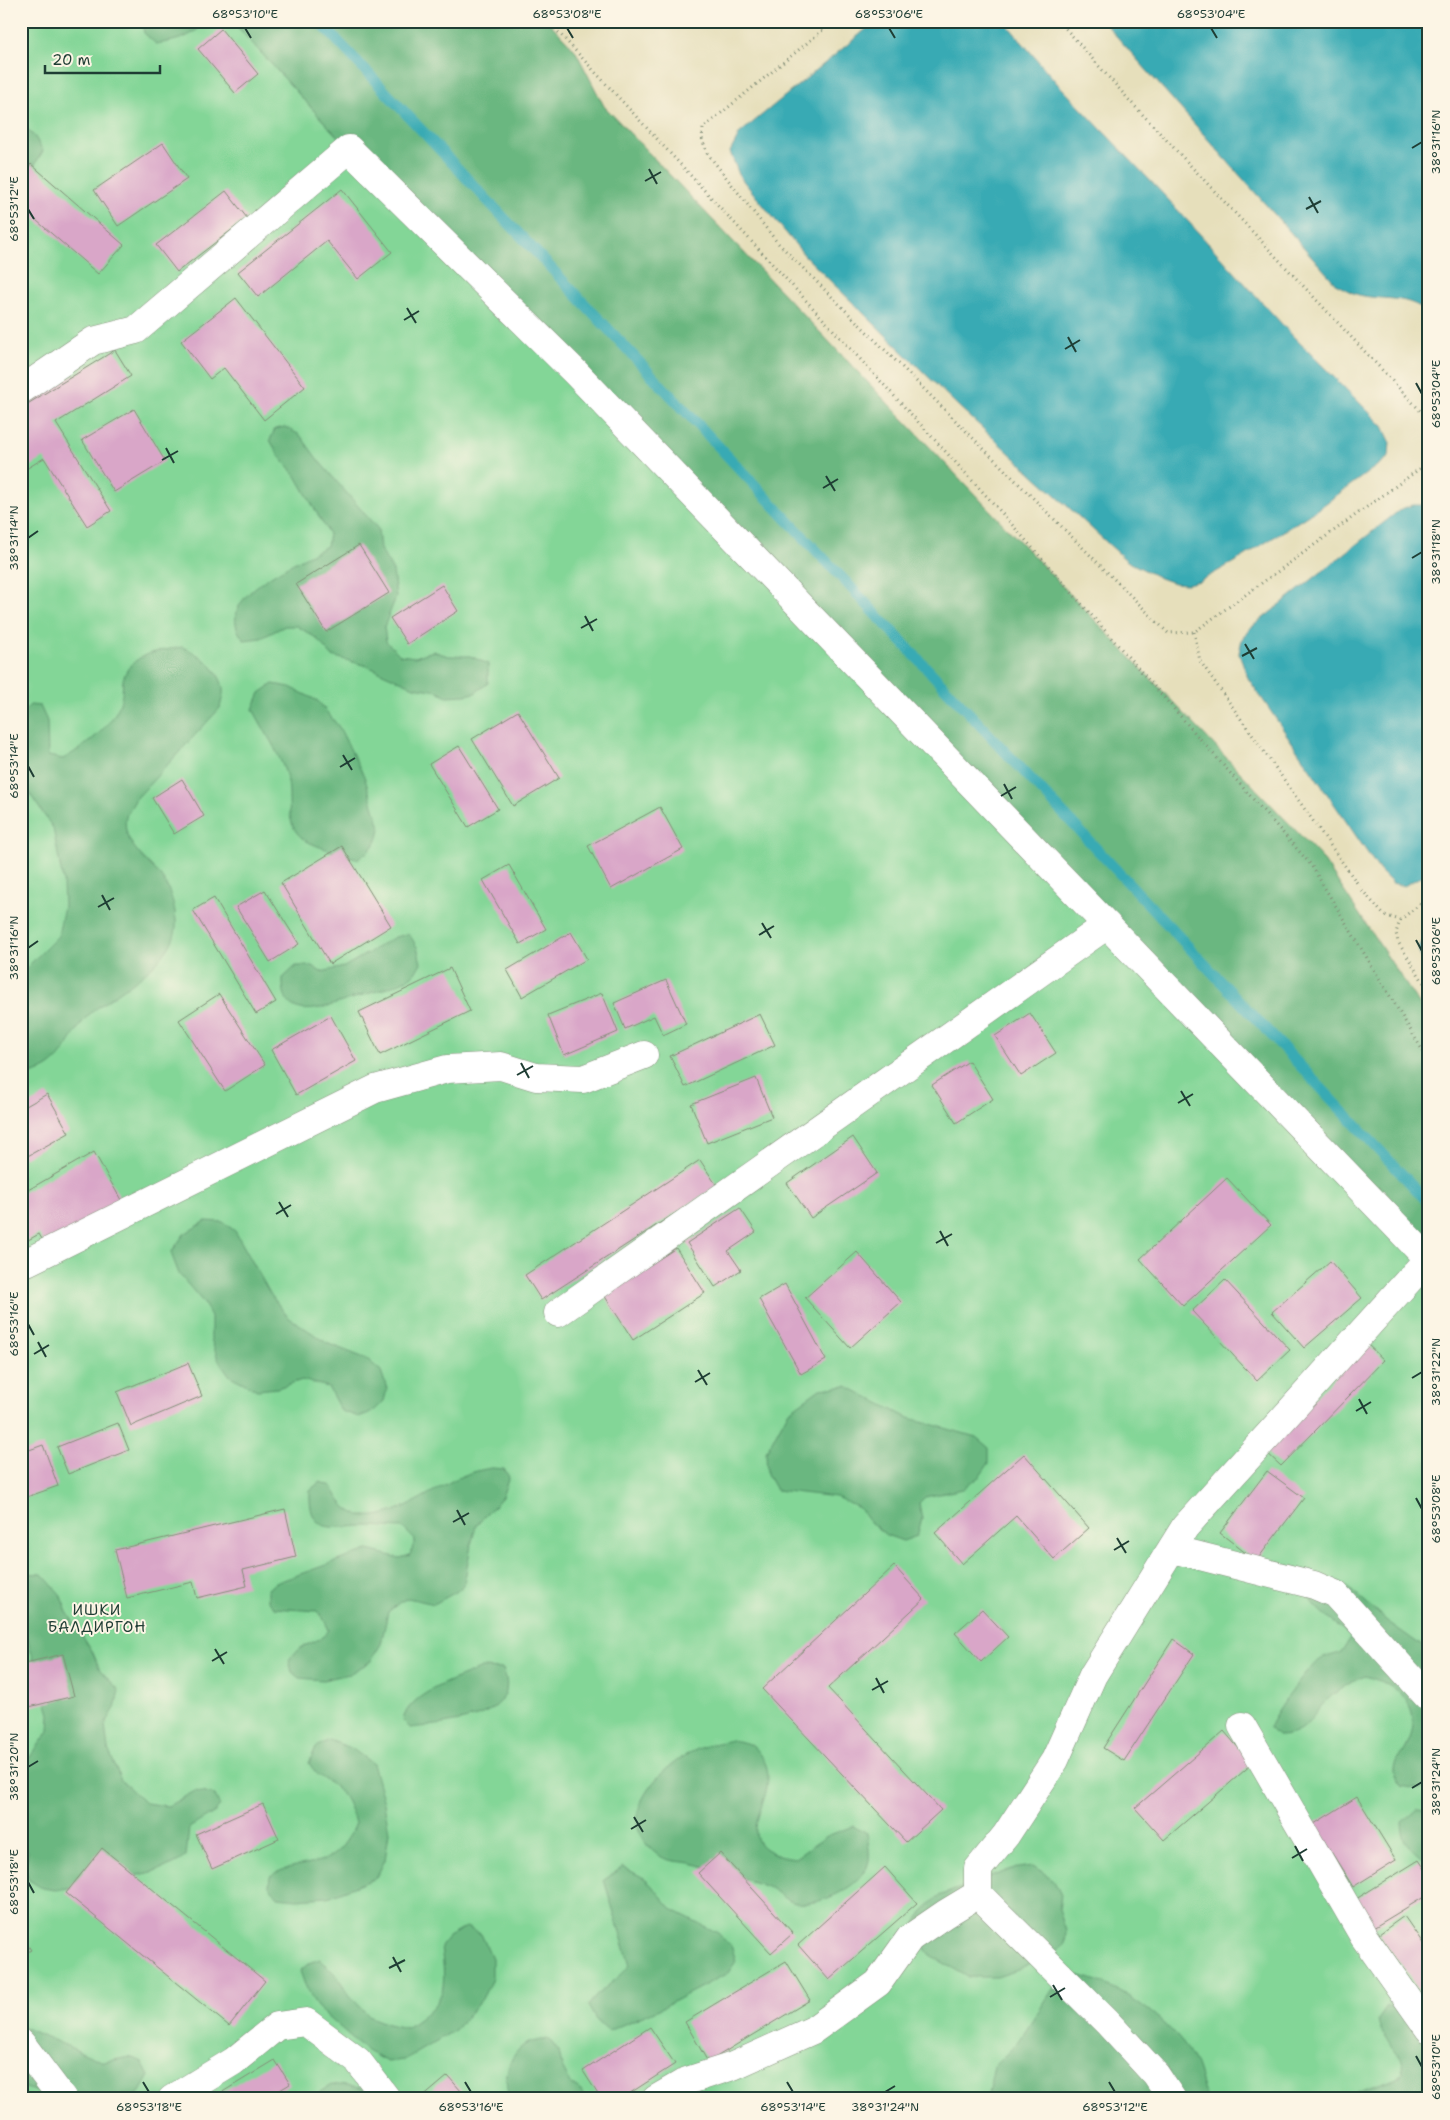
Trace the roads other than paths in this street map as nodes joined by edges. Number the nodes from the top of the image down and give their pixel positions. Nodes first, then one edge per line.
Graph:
1 (21, 390) edge
2 (1107, 925) junction
3 (644, 1055) dead end
4 (1428, 1259) edge
5 (21, 1261) edge
6 (558, 1313) dead end
7 (1172, 1549) junction
8 (1429, 1698) edge
9 (1242, 1726) dead end
10 (978, 1894) junction
11 (1429, 2029) edge
12 (21, 2043) edge
13 (63, 2099) edge
14 (172, 2099) edge
15 (387, 2099) edge
16 (656, 2099) edge
17 (1172, 2099) edge

1 - 2 lane
2 - 4 lane
2 - 6 lane
3 - 5 lane
4 - 7 lane
7 - 8 lane
7 - 10 lane
9 - 11 lane
10 - 16 lane
10 - 17 lane
12 - 13 lane
14 - 15 lane

